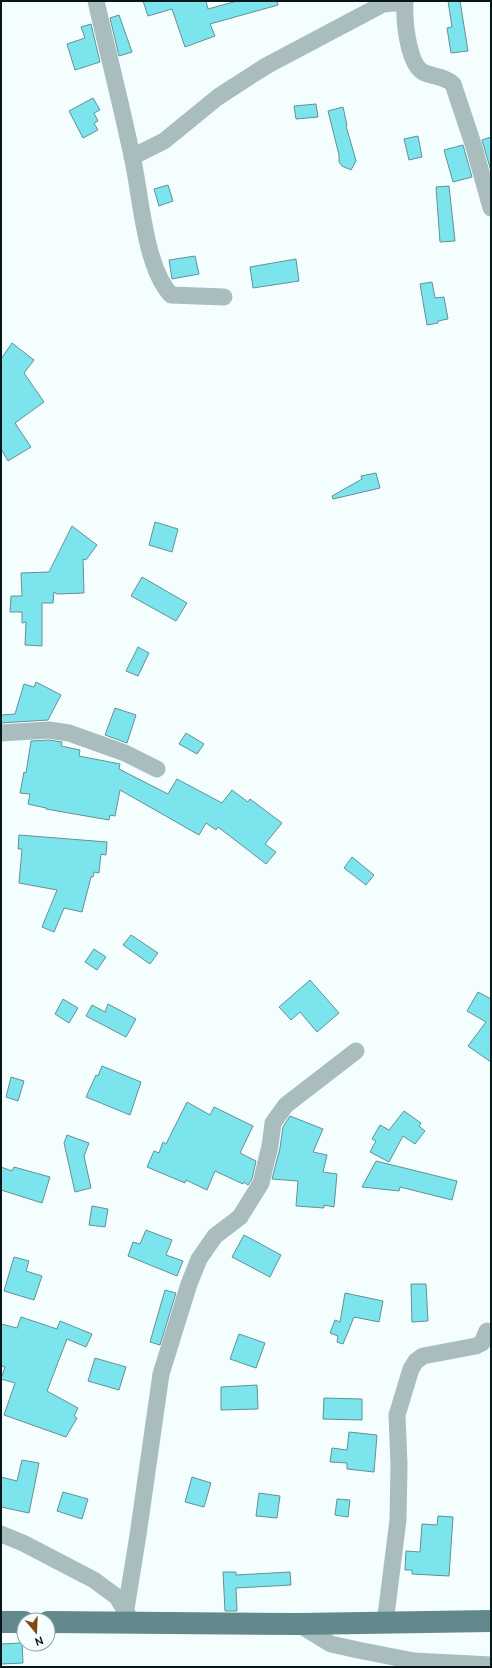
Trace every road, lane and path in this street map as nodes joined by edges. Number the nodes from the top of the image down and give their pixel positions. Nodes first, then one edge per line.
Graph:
1 (96, 1) edge
2 (404, 2) edge
3 (132, 157) junction
4 (491, 208) edge
5 (224, 298) dead end
6 (1, 733) edge
7 (157, 769) dead end
8 (356, 1051) dead end
9 (488, 1331) dead end
10 (1, 1534) edge
11 (128, 1616) junction
12 (56, 1621) edge
13 (491, 1621) edge
14 (1, 1622) edge
15 (16, 1622) edge
16 (385, 1623) junction
17 (298, 1624) junction
18 (414, 1664) edge
19 (491, 1665) edge

1 - 3 street
2 - 3 street
2 - 4 street
3 - 5 street
6 - 7 street
8 - 11 street
9 - 16 street
10 - 11 street
11 - 12 main road
11 - 17 main road
13 - 16 main road
14 - 15 main road
16 - 17 main road
17 - 18 street
18 - 19 street

